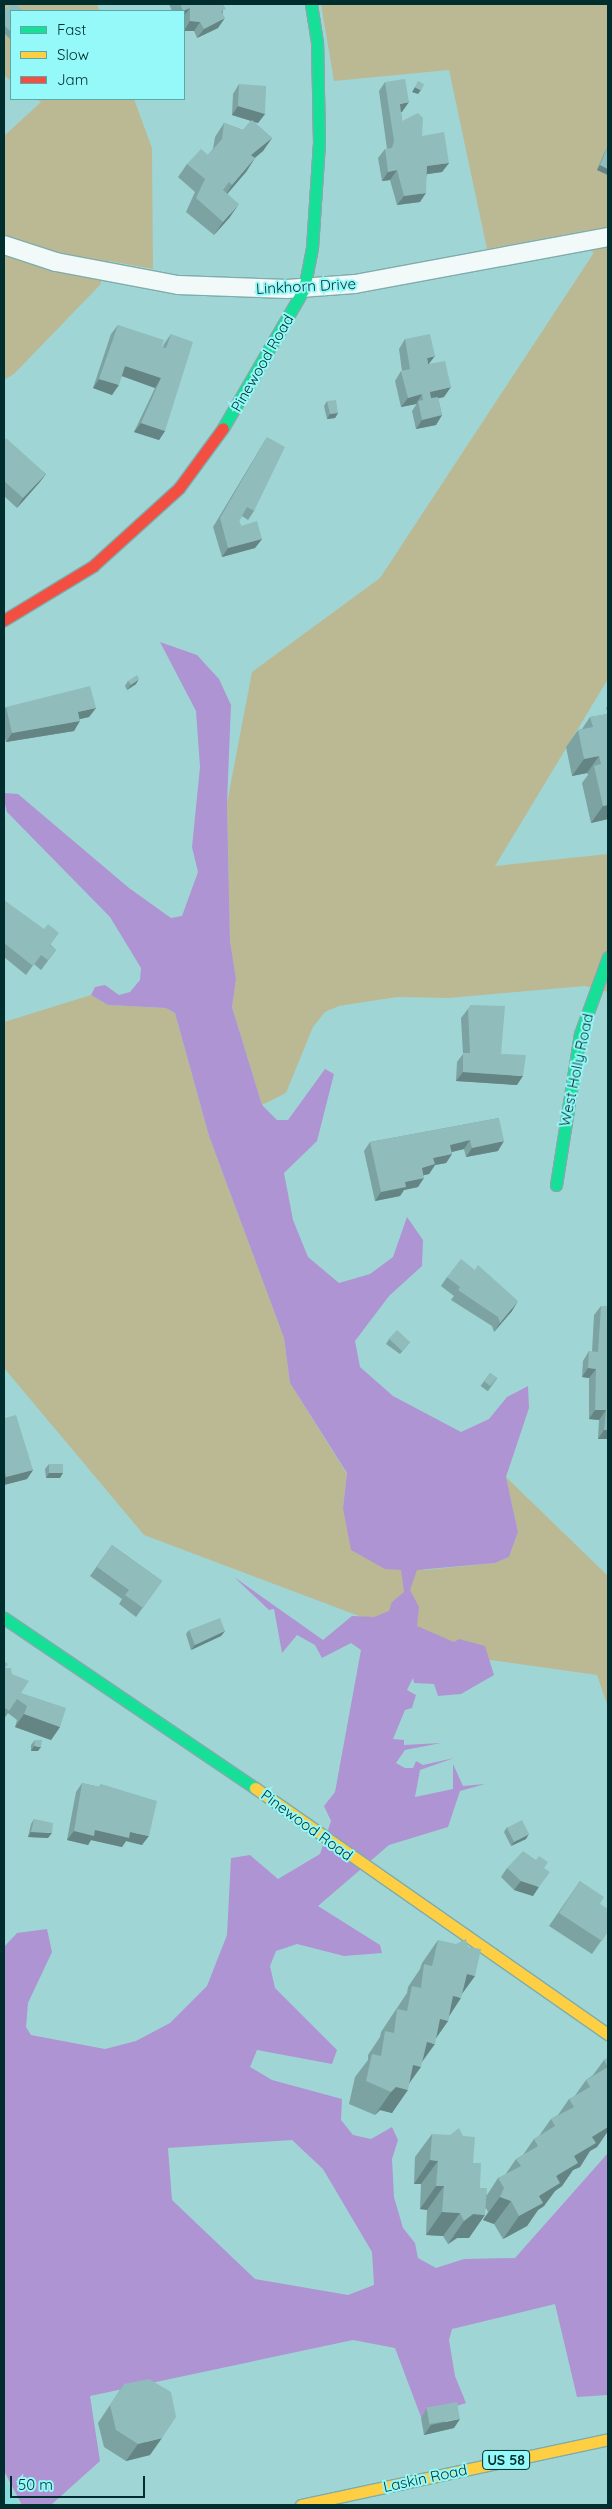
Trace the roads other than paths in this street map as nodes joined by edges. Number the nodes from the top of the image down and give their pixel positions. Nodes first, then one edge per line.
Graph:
1 (310, 4) edge
2 (608, 236) edge
3 (4, 245) edge
4 (304, 289) junction
5 (4, 620) edge
6 (608, 958) edge
7 (556, 1185) dead end
8 (4, 1618) edge
9 (608, 2034) edge
10 (606, 2438) edge
11 (608, 2452) edge
12 (518, 2472) dead end
13 (301, 2505) edge

1 - 4 street, Pinewood Road
2 - 4 street, Linkhorn Drive
3 - 4 street, Linkhorn Drive
4 - 5 street, Pinewood Road
6 - 7 street, West Holly Road
8 - 9 street, Pinewood Road
10 - 13 street, Laskin Road / US 58
11 - 12 street, US 58

